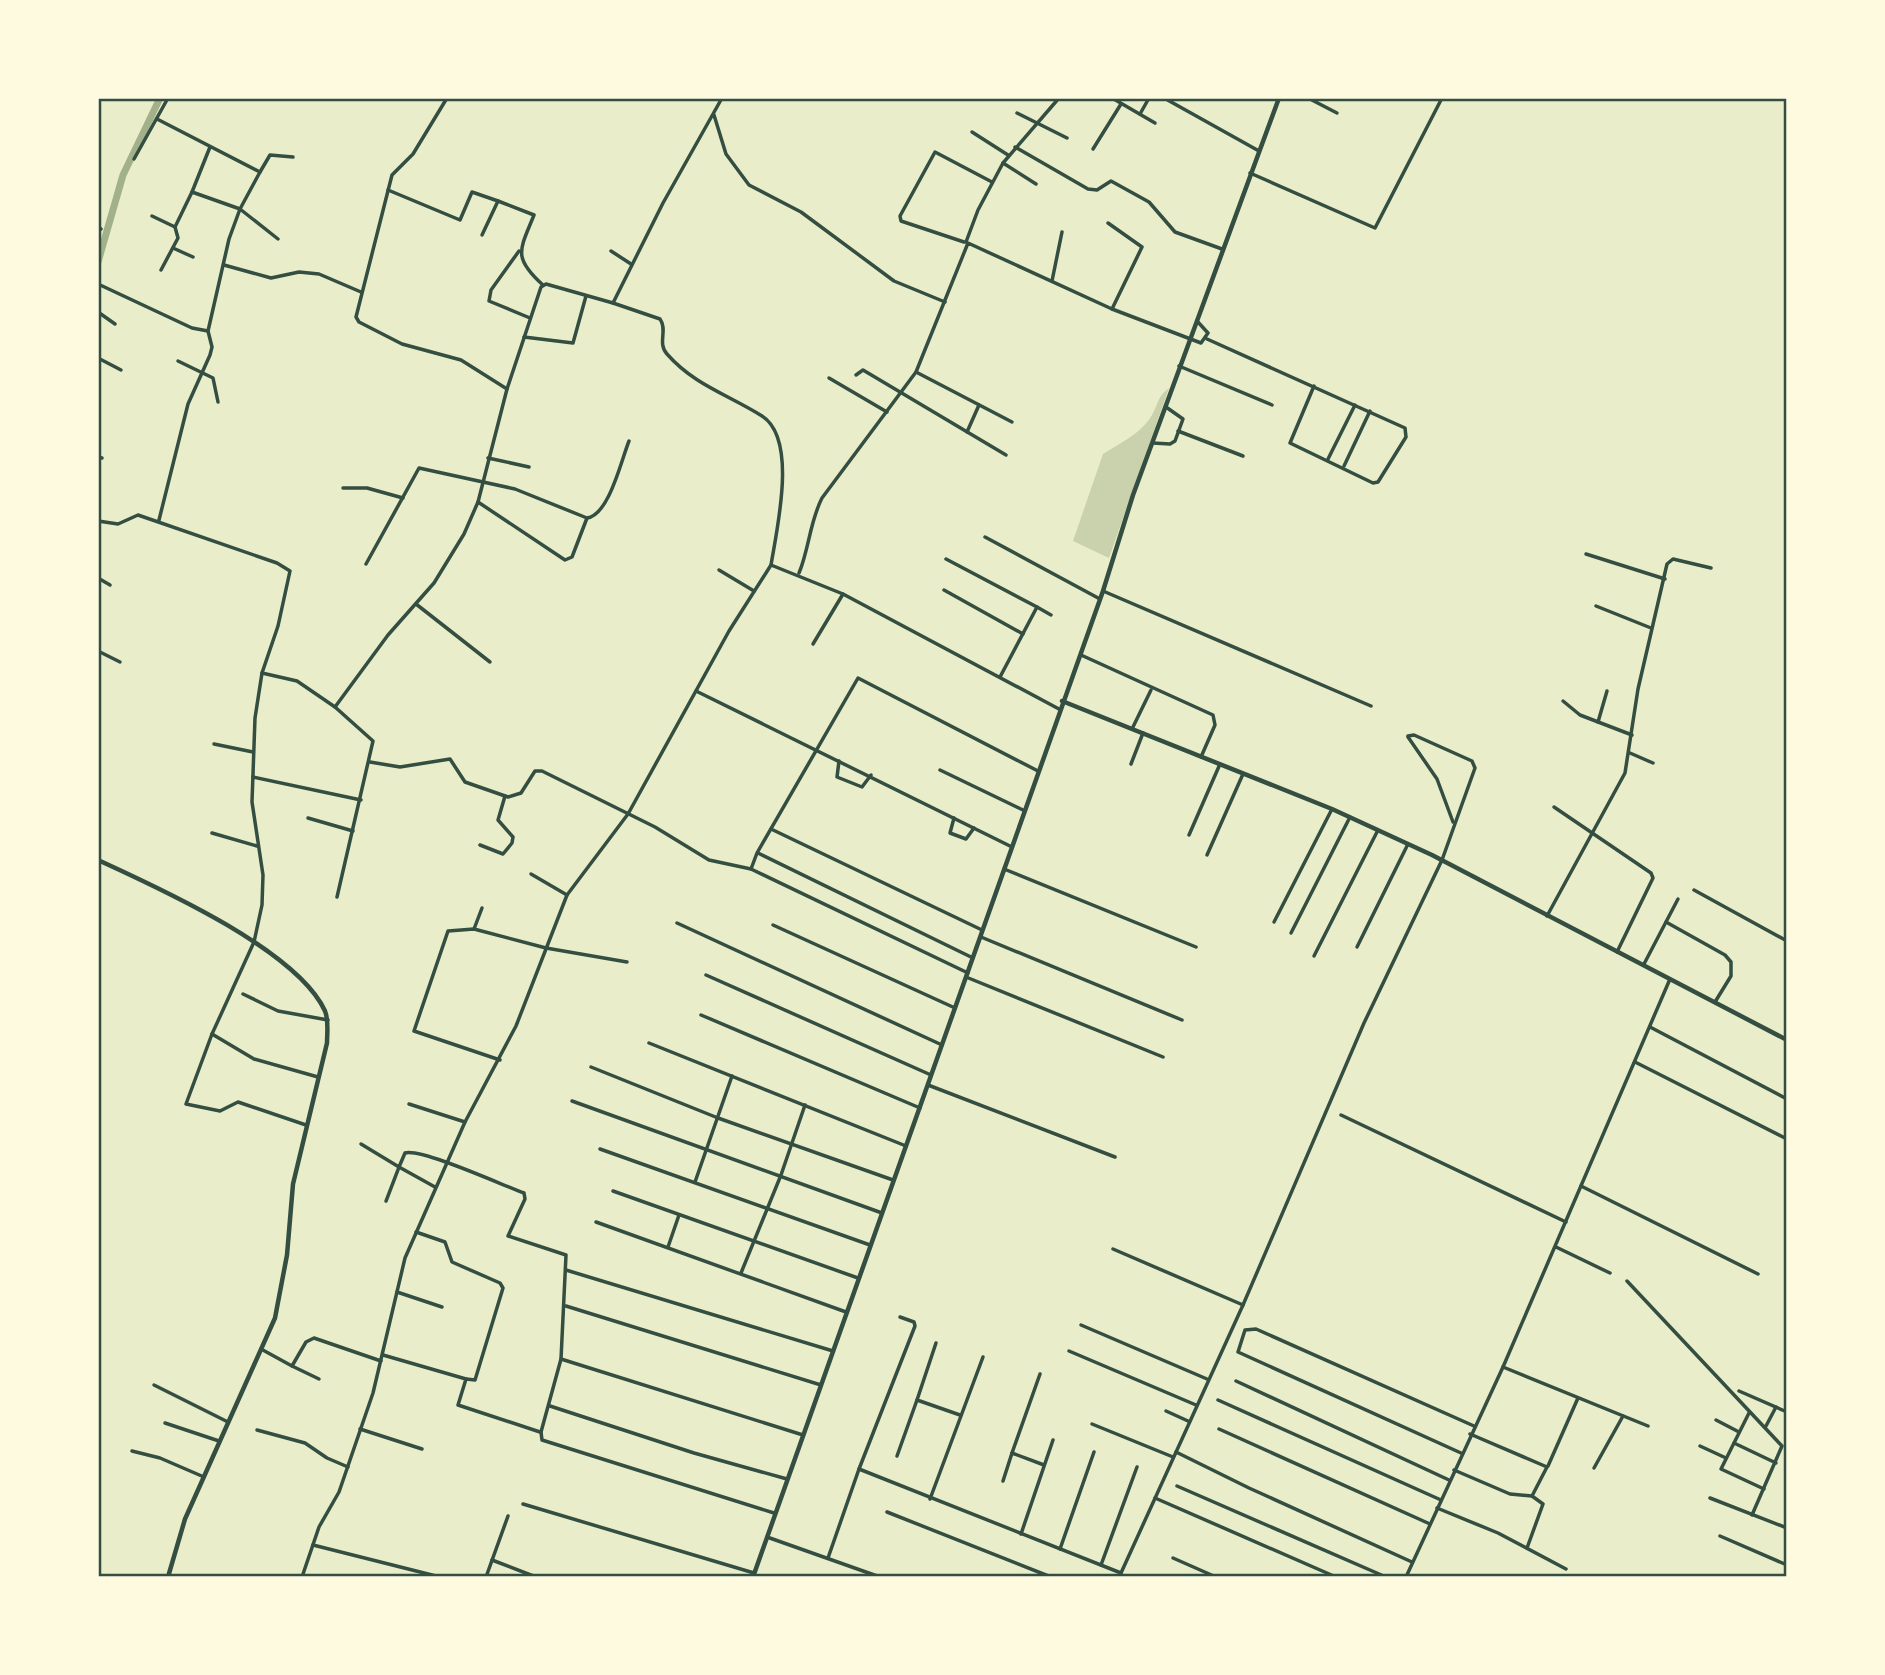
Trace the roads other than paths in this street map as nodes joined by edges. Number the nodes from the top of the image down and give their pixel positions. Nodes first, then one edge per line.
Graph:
1 (168, 98) edge
2 (447, 98) edge
3 (722, 98) edge
4 (1059, 98) edge
5 (1112, 98) edge
6 (1149, 98) edge
7 (1164, 98) edge
8 (1279, 98) edge
9 (1308, 98) edge
10 (1442, 98) edge
11 (1121, 104) junction
12 (1017, 113) dead end
13 (1337, 113) dead end
14 (1140, 114) junction
15 (714, 115) junction
16 (157, 119) junction
17 (1155, 123) dead end
18 (1038, 125) junction
19 (972, 132) dead end
20 (1068, 138) dead end
21 (210, 147) junction
22 (1015, 147) junction
23 (1093, 149) dead end
24 (1259, 150) junction
25 (1008, 155) junction
26 (293, 157) dead end
27 (134, 159) dead end
28 (1003, 163) junction
29 (260, 172) junction
30 (1250, 173) junction
31 (992, 182) junction
32 (1036, 184) dead end
33 (388, 190) junction
34 (192, 192) junction
35 (498, 201) junction
36 (240, 209) junction
37 (152, 216) dead end
38 (1108, 223) dead end
39 (175, 227) junction
40 (1062, 232) dead end
41 (482, 235) dead end
42 (278, 239) dead end
43 (966, 242) junction
44 (173, 248) junction
45 (1222, 249) junction
46 (520, 250) junction
47 (611, 251) dead end
48 (193, 257) dead end
49 (631, 264) junction
50 (224, 265) junction
51 (161, 270) dead end
52 (1052, 281) junction
53 (98, 284) edge
54 (543, 285) junction
55 (361, 292) junction
56 (586, 296) junction
57 (946, 302) junction
58 (613, 303) junction
59 (1112, 309) junction
60 (98, 312) edge
61 (530, 318) junction
62 (1197, 321) junction
63 (115, 324) dead end
64 (208, 331) junction
65 (524, 338) junction
66 (1207, 339) junction
67 (1190, 340) junction
68 (98, 358) edge
69 (178, 361) dead end
70 (1179, 366) junction
71 (121, 370) dead end
72 (203, 371) junction
73 (916, 372) junction
74 (856, 375) dead end
75 (830, 378) dead end
76 (1314, 386) junction
77 (507, 389) junction
78 (901, 393) junction
79 (218, 402) dead end
80 (979, 405) junction
81 (1272, 405) dead end
82 (1355, 405) junction
83 (1166, 407) junction
84 (1370, 411) junction
85 (887, 412) junction
86 (1012, 422) dead end
87 (1178, 431) junction
88 (967, 432) junction
89 (629, 442) dead end
90 (1153, 443) junction
91 (1006, 455) dead end
92 (1243, 456) dead end
93 (488, 458) junction
94 (1328, 459) junction
95 (529, 467) dead end
96 (1344, 467) junction
97 (482, 481) junction
98 (343, 488) dead end
99 (403, 498) junction
100 (478, 502) junction
101 (587, 518) junction
102 (159, 520) junction
103 (98, 521) edge
104 (985, 537) dead end
105 (1586, 554) dead end
106 (946, 559) dead end
107 (366, 564) dead end
108 (776, 566) junction
109 (1711, 568) dead end
110 (719, 570) dead end
111 (799, 573) junction
112 (98, 578) edge
113 (1665, 579) junction
114 (110, 585) dead end
115 (944, 590) dead end
116 (754, 591) junction
117 (1103, 591) junction
118 (843, 594) junction
119 (1100, 599) junction
120 (416, 604) junction
121 (1596, 606) dead end
122 (1037, 607) junction
123 (1051, 615) dead end
124 (1651, 628) junction
125 (1023, 634) junction
126 (813, 644) dead end
127 (98, 651) edge
128 (1079, 654) junction
129 (120, 662) dead end
130 (490, 662) dead end
131 (264, 673) junction
132 (999, 678) junction
133 (1151, 689) junction
134 (696, 691) junction
135 (1607, 691) dead end
136 (1563, 701) dead end
137 (1060, 705) junction
138 (1371, 706) dead end
139 (335, 707) junction
140 (1598, 722) junction
141 (1132, 729) junction
142 (1143, 733) junction
143 (1632, 734) junction
144 (214, 744) dead end
145 (817, 750) junction
146 (254, 752) junction
147 (1630, 753) junction
148 (1201, 757) junction
149 (839, 761) junction
150 (370, 762) junction
151 (1653, 763) dead end
152 (1131, 764) dead end
153 (1220, 764) junction
154 (940, 770) dead end
155 (1038, 771) junction
156 (1243, 774) junction
157 (871, 775) junction
158 (255, 777) junction
159 (505, 796) junction
160 (361, 800) junction
161 (1553, 807) dead end
162 (1332, 809) junction
163 (1025, 811) junction
164 (628, 814) junction
165 (1350, 817) junction
166 (308, 818) dead end
167 (954, 818) junction
168 (1453, 824) junction
169 (974, 828) junction
170 (771, 829) junction
171 (1378, 830) junction
172 (353, 831) junction
173 (1594, 832) junction
174 (212, 834) dead end
175 (1189, 835) dead end
176 (1408, 844) junction
177 (480, 845) dead end
178 (257, 846) junction
179 (1012, 847) junction
180 (757, 853) junction
181 (1207, 855) dead end
182 (98, 860) edge
183 (1442, 860) junction
184 (751, 869) junction
185 (1004, 869) junction
186 (531, 874) dead end
187 (1694, 890) dead end
188 (567, 895) junction
189 (337, 897) dead end
190 (1678, 899) dead end
191 (482, 908) dead end
192 (1547, 917) junction
193 (1274, 922) dead end
194 (1666, 922) junction
195 (677, 923) dead end
196 (773, 925) dead end
197 (474, 929) junction
198 (981, 933) junction
199 (1291, 933) dead end
200 (1787, 941) edge
201 (254, 942) junction
202 (1196, 947) dead end
203 (1357, 947) dead end
204 (546, 948) junction
205 (1617, 952) junction
206 (1314, 956) dead end
207 (972, 958) junction
208 (627, 962) dead end
209 (1644, 964) junction
210 (706, 975) dead end
211 (967, 975) junction
212 (1670, 979) junction
213 (243, 994) dead end
214 (1715, 1002) junction
215 (955, 1008) junction
216 (701, 1015) dead end
217 (328, 1020) junction
218 (1182, 1020) dead end
219 (1650, 1027) junction
220 (212, 1034) junction
221 (1787, 1040) edge
222 (649, 1043) dead end
223 (942, 1045) junction
224 (1163, 1057) dead end
225 (500, 1060) junction
226 (1635, 1062) junction
227 (591, 1068) dead end
228 (931, 1075) junction
229 (732, 1076) junction
230 (318, 1077) junction
231 (928, 1085) junction
232 (1787, 1098) edge
233 (572, 1101) dead end
234 (409, 1104) dead end
235 (805, 1105) junction
236 (920, 1108) junction
237 (1341, 1115) dead end
238 (718, 1118) junction
239 (465, 1122) junction
240 (306, 1125) junction
241 (1787, 1139) edge
242 (793, 1142) junction
243 (360, 1144) dead end
244 (906, 1146) junction
245 (600, 1149) dead end
246 (707, 1149) junction
247 (1115, 1157) dead end
248 (447, 1162) junction
249 (399, 1167) junction
250 (781, 1175) junction
251 (893, 1180) junction
252 (695, 1182) junction
253 (1581, 1186) junction
254 (436, 1187) junction
255 (613, 1191) dead end
256 (386, 1202) dead end
257 (768, 1207) junction
258 (882, 1213) junction
259 (679, 1214) junction
260 (596, 1222) dead end
261 (1566, 1222) junction
262 (416, 1232) junction
263 (755, 1240) junction
264 (870, 1245) junction
265 (668, 1247) junction
266 (1556, 1247) junction
267 (1113, 1249) dead end
268 (566, 1270) junction
269 (741, 1273) junction
270 (1610, 1273) dead end
271 (1758, 1274) dead end
272 (858, 1278) junction
273 (1627, 1281) dead end
274 (397, 1292) junction
275 (1243, 1305) junction
276 (565, 1306) junction
277 (442, 1307) dead end
278 (846, 1312) junction
279 (900, 1317) dead end
280 (1081, 1325) dead end
281 (936, 1343) dead end
282 (264, 1351) junction
283 (833, 1351) junction
284 (1069, 1351) dead end
285 (983, 1357) dead end
286 (382, 1358) junction
287 (561, 1359) junction
288 (289, 1365) junction
289 (1503, 1367) junction
290 (1040, 1374) dead end
291 (319, 1379) dead end
292 (466, 1379) junction
293 (1207, 1379) junction
294 (1236, 1381) dead end
295 (154, 1385) dead end
296 (821, 1385) junction
297 (1739, 1391) dead end
298 (1578, 1398) junction
299 (917, 1400) junction
300 (1218, 1400) dead end
301 (1196, 1405) junction
302 (550, 1406) junction
303 (1776, 1407) junction
304 (1167, 1411) dead end
305 (1787, 1412) edge
306 (1749, 1413) junction
307 (961, 1415) junction
308 (1623, 1416) junction
309 (1716, 1420) dead end
310 (1188, 1421) junction
311 (228, 1422) junction
312 (165, 1423) dead end
313 (1092, 1424) dead end
314 (1474, 1426) junction
315 (1648, 1426) dead end
316 (1766, 1426) dead end
317 (360, 1429) junction
318 (1219, 1429) dead end
319 (257, 1430) dead end
320 (541, 1432) junction
321 (1739, 1432) junction
322 (1470, 1434) junction
323 (803, 1435) junction
324 (1053, 1440) dead end
325 (219, 1441) junction
326 (1734, 1443) junction
327 (1700, 1446) dead end
328 (422, 1449) dead end
329 (132, 1451) dead end
330 (1094, 1452) dead end
331 (1012, 1453) junction
332 (1461, 1453) junction
333 (1180, 1454) junction
334 (897, 1456) dead end
335 (1173, 1457) junction
336 (1726, 1458) junction
337 (1776, 1463) junction
338 (1044, 1465) junction
339 (348, 1466) junction
340 (1138, 1466) dead end
341 (1547, 1467) junction
342 (1594, 1468) dead end
343 (859, 1469) junction
344 (1454, 1470) junction
345 (204, 1477) junction
346 (787, 1479) junction
347 (1003, 1480) dead end
348 (1449, 1480) junction
349 (1177, 1486) dead end
350 (1764, 1489) junction
351 (1532, 1496) junction
352 (1710, 1498) dead end
353 (930, 1499) junction
354 (1159, 1499) junction
355 (1441, 1500) junction
356 (523, 1504) dead end
357 (1437, 1508) junction
358 (887, 1512) dead end
359 (774, 1513) junction
360 (1752, 1515) junction
361 (508, 1516) dead end
362 (1430, 1524) junction
363 (1787, 1528) edge
364 (1021, 1534) junction
365 (1720, 1536) dead end
366 (767, 1537) junction
367 (313, 1545) junction
368 (1527, 1548) junction
369 (1060, 1549) junction
370 (828, 1558) junction
371 (1173, 1558) dead end
372 (492, 1560) junction
373 (1412, 1562) junction
374 (1101, 1565) junction
375 (1787, 1565) edge
376 (1566, 1569) dead end
377 (753, 1575) edge
378 (1121, 1575) edge
379 (168, 1577) edge
380 (302, 1577) edge
381 (440, 1577) edge
382 (486, 1577) edge
383 (536, 1577) edge
384 (880, 1577) edge
385 (1051, 1577) edge
386 (1216, 1577) edge
387 (1336, 1577) edge
388 (1386, 1577) edge
389 (1406, 1577) edge

1 - 16 street
2 - 33 street
3 - 15 street
4 - 18 street
5 - 11 street
6 - 14 street
7 - 24 street
8 - 24 main road
9 - 13 street
10 - 30 street
11 - 14 street
11 - 23 street
12 - 18 street
14 - 17 street
15 - 49 street
15 - 57 street
16 - 21 street
16 - 27 street
18 - 20 street
18 - 22 street
19 - 25 street
21 - 29 street
21 - 34 street
22 - 25 street
22 - 45 street
24 - 30 main road
25 - 28 street
26 - 29 street
28 - 31 street
28 - 32 street
29 - 36 street
30 - 45 main road
31 - 43 street
31 - 43 street
33 - 35 street
33 - 55 street
34 - 36 street
34 - 39 street
35 - 41 street
35 - 46 street
36 - 42 street
36 - 50 street
37 - 39 street
38 - 59 street
39 - 44 street
40 - 52 street
43 - 52 street
43 - 57 street
44 - 48 street
44 - 51 street
45 - 62 main road
46 - 54 street
46 - 61 street
47 - 49 street
49 - 58 street
50 - 55 street
50 - 64 street
52 - 59 street
53 - 64 street
54 - 56 street
54 - 61 street
55 - 77 street
56 - 58 street
56 - 65 street
57 - 73 street
58 - 108 street
59 - 67 street
60 - 63 street
61 - 65 street
62 - 66 street
62 - 67 main road
64 - 72 street
65 - 77 street
66 - 67 street
66 - 76 street
67 - 70 main road
68 - 71 street
69 - 72 street
70 - 81 street
70 - 83 main road
72 - 79 street
72 - 102 street
73 - 78 street
73 - 80 street
74 - 78 street
75 - 85 street
76 - 82 street
76 - 94 street
77 - 93 street
78 - 85 street
78 - 88 street
80 - 86 street
80 - 88 street
82 - 84 street
82 - 94 street
83 - 87 street
83 - 90 main road
84 - 96 street
84 - 96 street
85 - 111 street
87 - 90 street
87 - 92 street
88 - 91 street
89 - 101 street
90 - 117 main road
93 - 95 street
93 - 97 street
94 - 96 street
97 - 99 street
97 - 100 street
97 - 101 street
98 - 99 street
99 - 107 street
100 - 101 street
100 - 120 street
102 - 103 street
102 - 131 street
104 - 119 street
105 - 113 street
106 - 122 street
108 - 111 street
108 - 116 street
109 - 113 street
110 - 116 street
111 - 118 street
112 - 114 street
113 - 124 street
115 - 125 street
116 - 134 street
117 - 119 main road
117 - 138 street
118 - 126 street
118 - 132 street
119 - 128 main road
120 - 130 street
120 - 139 street
121 - 124 street
122 - 123 street
122 - 125 street
124 - 143 street
125 - 132 street
127 - 129 street
128 - 133 street
128 - 137 main road
131 - 139 street
131 - 146 street
132 - 137 street
133 - 141 street
133 - 148 street
134 - 145 street
134 - 164 street
135 - 140 street
136 - 140 street
137 - 141 main road
137 - 155 main road
139 - 150 street
140 - 143 street
141 - 142 main road
142 - 148 main road
142 - 152 street
143 - 147 street
144 - 146 street
145 - 149 street
145 - 155 street
145 - 170 street
146 - 158 street
147 - 151 street
147 - 173 street
148 - 153 main road
149 - 157 street
149 - 157 street
150 - 159 street
150 - 160 street
153 - 156 main road
153 - 175 street
154 - 163 street
155 - 163 main road
156 - 162 main road
156 - 181 street
157 - 167 street
158 - 160 street
158 - 178 street
159 - 164 street
159 - 177 street
160 - 172 street
161 - 173 street
162 - 165 main road
162 - 193 street
163 - 179 main road
164 - 184 street
164 - 188 street
165 - 171 main road
165 - 199 street
166 - 172 street
167 - 169 street
167 - 169 street
168 - 168 street
168 - 183 street
169 - 179 street
170 - 180 street
170 - 198 street
171 - 176 main road
171 - 206 street
172 - 189 street
173 - 192 street
173 - 205 street
174 - 178 street
176 - 183 main road
176 - 203 street
178 - 201 street
179 - 185 main road
180 - 184 street
180 - 207 street
182 - 201 main road
183 - 192 main road
183 - 275 street
184 - 211 street
185 - 198 main road
185 - 202 street
186 - 188 street
187 - 200 street
188 - 204 street
190 - 194 street
191 - 197 street
192 - 205 main road
194 - 209 street
194 - 214 street
195 - 223 street
196 - 215 street
197 - 204 street
197 - 225 street
198 - 207 main road
198 - 218 street
201 - 217 main road
201 - 220 street
204 - 208 street
204 - 225 street
205 - 209 main road
207 - 211 main road
209 - 212 main road
210 - 228 street
211 - 215 main road
211 - 224 street
212 - 214 main road
212 - 219 street
213 - 217 street
214 - 221 main road
215 - 223 main road
216 - 236 street
217 - 230 main road
219 - 226 street
219 - 232 street
220 - 230 street
220 - 240 street
222 - 229 street
223 - 228 main road
225 - 239 street
226 - 241 street
226 - 253 street
227 - 238 street
228 - 231 main road
229 - 235 street
229 - 238 street
230 - 240 main road
231 - 236 main road
231 - 247 street
233 - 246 street
234 - 239 street
235 - 242 street
235 - 244 street
236 - 244 main road
237 - 261 street
238 - 242 street
238 - 246 street
239 - 248 street
240 - 282 main road
242 - 250 street
242 - 251 street
243 - 249 street
244 - 251 main road
245 - 252 street
246 - 250 street
246 - 252 street
248 - 249 street
248 - 254 street
248 - 268 street
249 - 254 street
249 - 256 street
250 - 257 street
250 - 258 street
251 - 258 main road
252 - 257 street
253 - 261 street
253 - 271 street
254 - 262 street
255 - 259 street
257 - 263 street
257 - 264 street
258 - 264 main road
259 - 263 street
259 - 265 street
260 - 265 street
261 - 266 street
262 - 274 street
262 - 292 street
263 - 269 street
263 - 272 street
264 - 272 main road
265 - 269 street
266 - 270 street
266 - 289 street
267 - 275 street
268 - 276 street
268 - 283 street
269 - 278 street
272 - 278 main road
273 - 306 street
274 - 277 street
274 - 286 street
275 - 293 street
276 - 287 street
276 - 296 street
278 - 283 main road
279 - 343 street
280 - 293 street
281 - 299 street
282 - 288 street
282 - 311 main road
283 - 296 main road
284 - 301 street
285 - 307 street
286 - 288 street
286 - 292 street
286 - 317 street
287 - 302 street
287 - 323 street
288 - 291 street
289 - 298 street
289 - 314 street
290 - 331 street
292 - 320 street
293 - 301 street
294 - 348 street
295 - 311 street
296 - 323 main road
297 - 303 street
298 - 308 street
298 - 341 street
299 - 307 street
299 - 334 street
300 - 355 street
301 - 310 street
302 - 320 street
302 - 346 street
303 - 305 street
303 - 316 street
304 - 310 street
306 - 321 street
306 - 337 street
307 - 353 street
308 - 315 street
308 - 342 street
309 - 321 street
310 - 333 street
311 - 325 main road
312 - 325 street
313 - 335 street
314 - 322 street
314 - 332 street
317 - 328 street
317 - 339 street
318 - 362 street
319 - 339 street
320 - 359 street
321 - 326 street
322 - 332 street
322 - 341 street
323 - 346 main road
324 - 338 street
325 - 345 main road
326 - 336 street
326 - 337 street
327 - 336 street
329 - 345 street
330 - 369 street
331 - 338 street
331 - 347 street
332 - 344 street
333 - 335 street
333 - 373 street
335 - 354 street
336 - 350 street
337 - 350 street
338 - 364 street
339 - 367 street
340 - 374 street
341 - 351 street
343 - 353 street
343 - 370 street
344 - 348 street
344 - 351 street
345 - 379 main road
346 - 359 main road
348 - 355 street
349 - 388 street
350 - 360 street
351 - 368 street
352 - 360 street
353 - 364 street
354 - 378 street
354 - 387 street
355 - 357 street
356 - 377 street
357 - 362 street
357 - 368 street
358 - 385 street
359 - 366 main road
360 - 363 street
361 - 372 street
362 - 373 street
364 - 369 street
365 - 375 street
366 - 370 street
366 - 377 main road
367 - 380 street
367 - 381 street
368 - 376 street
369 - 374 street
370 - 384 street
371 - 386 street
372 - 382 street
372 - 383 street
373 - 389 street
374 - 378 street

